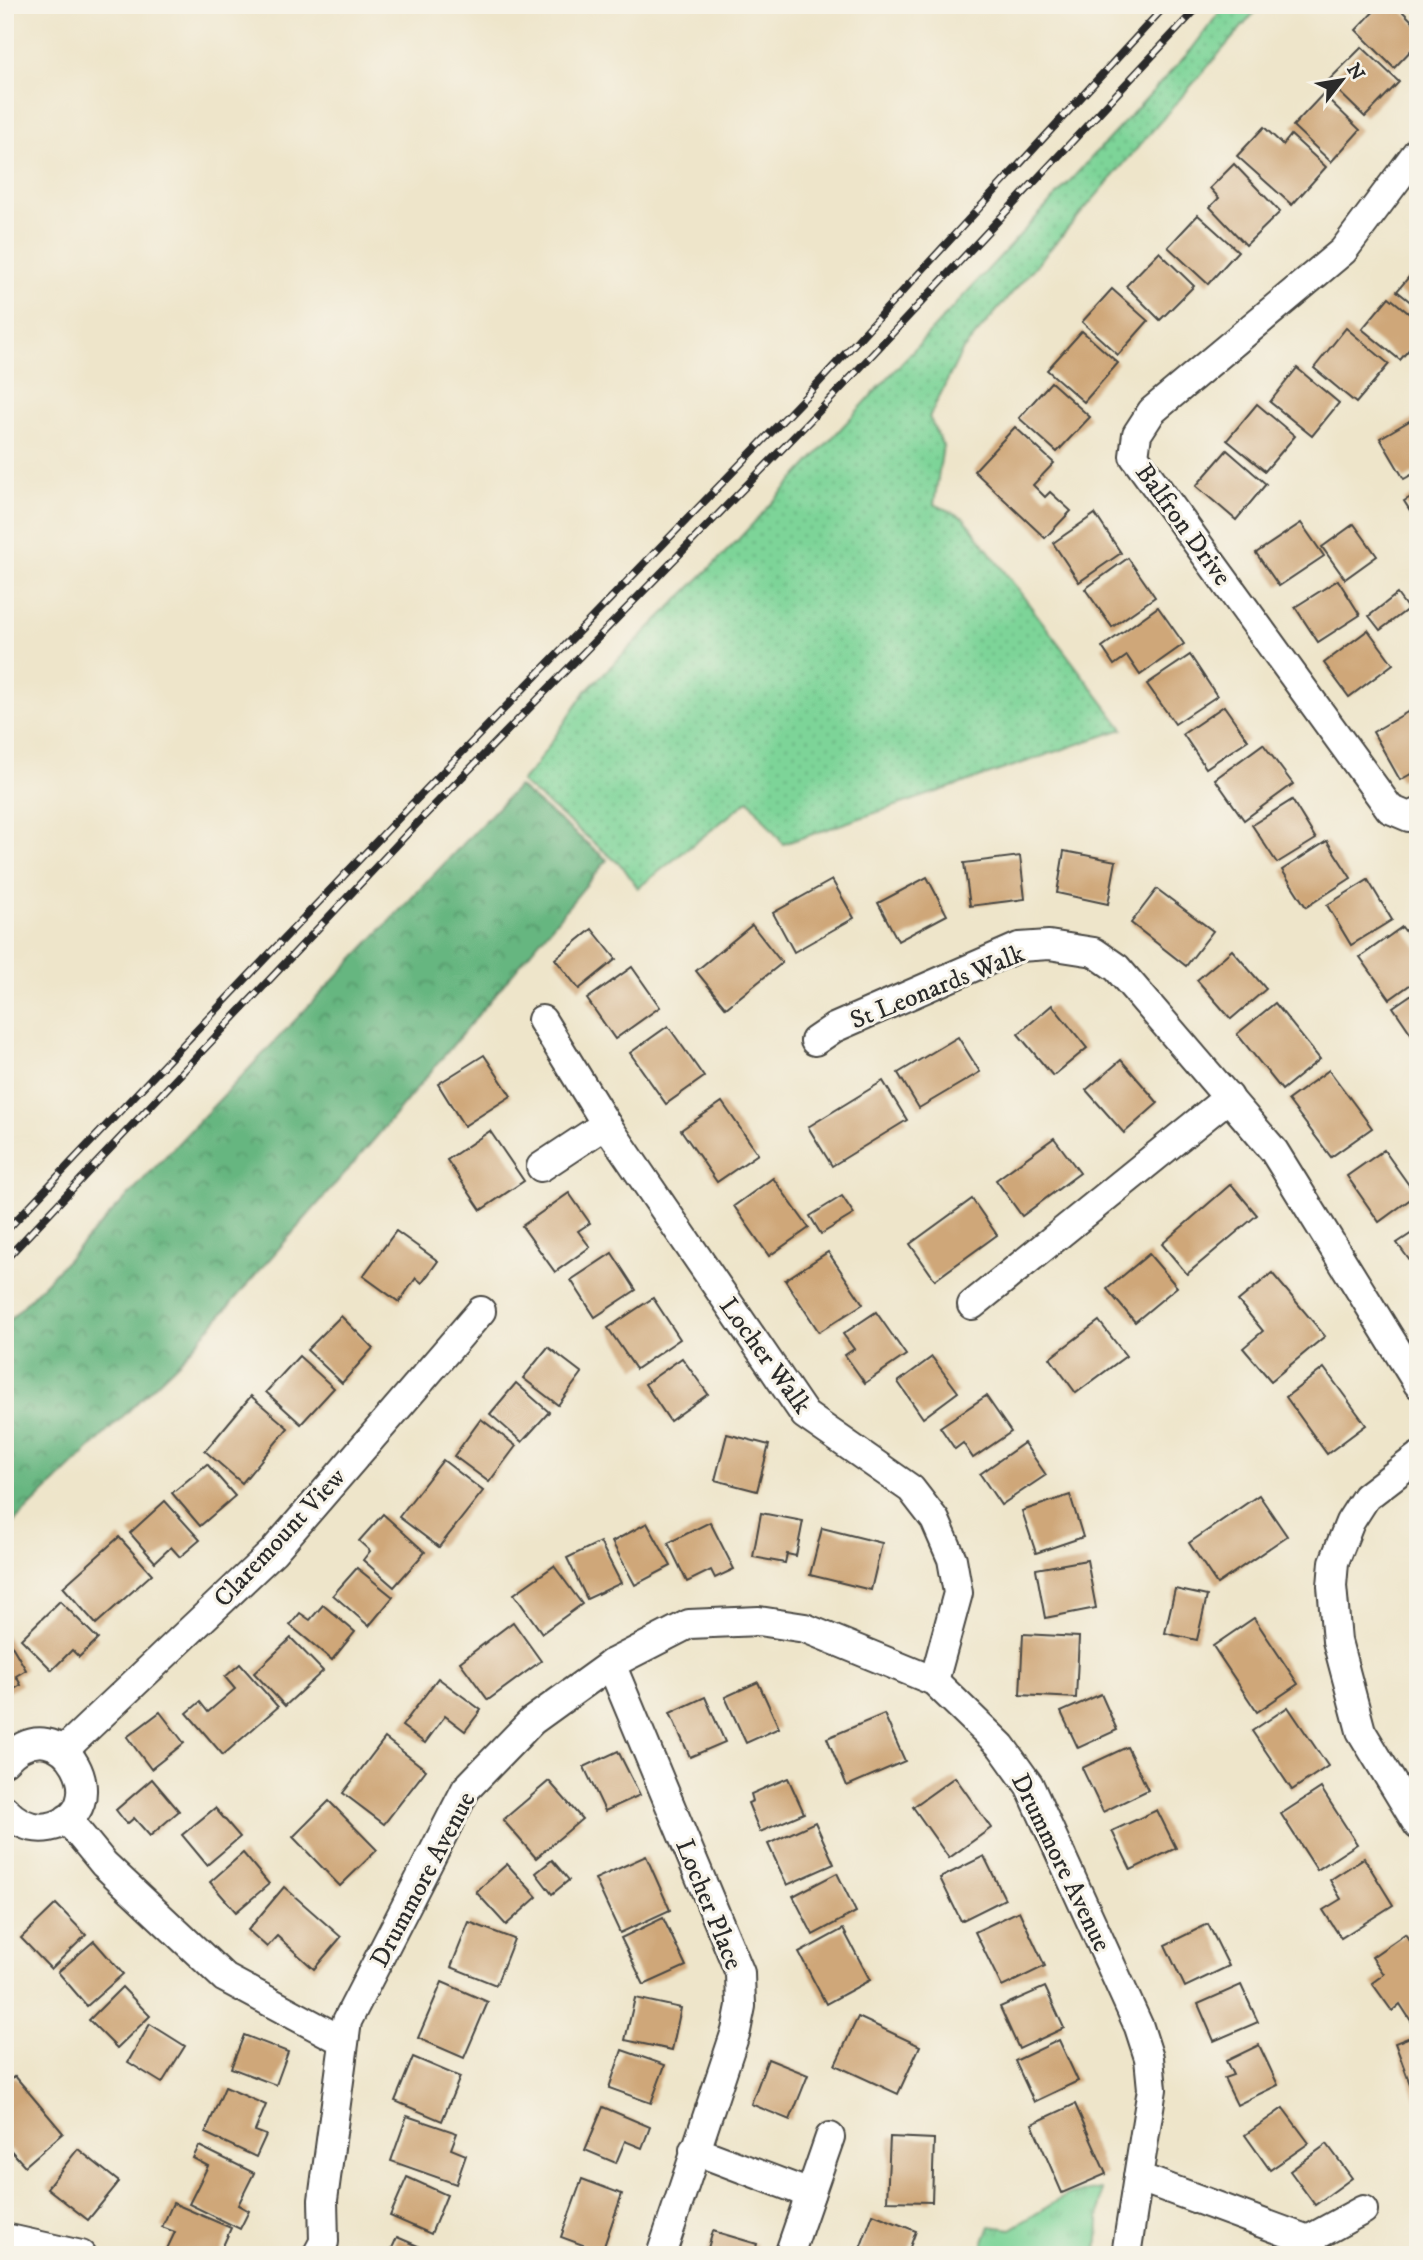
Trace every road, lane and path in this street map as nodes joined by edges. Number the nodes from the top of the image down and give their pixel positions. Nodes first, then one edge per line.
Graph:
1 (1418, 151) edge
2 (1418, 813) edge
3 (542, 1020) dead end
4 (823, 1028) dead end
5 (1228, 1097) junction
6 (606, 1124) junction
7 (541, 1167) dead end
8 (972, 1305) dead end
9 (481, 1311) dead end
10 (1418, 1384) edge
11 (1418, 1457) edge
12 (611, 1664) junction
13 (934, 1681) junction
14 (64, 1750) junction
15 (5, 1761) edge
16 (5, 1810) edge
17 (67, 1819) junction
18 (1418, 1825) edge
19 (343, 2041) junction
20 (830, 2137) dead end
21 (694, 2151) junction
22 (1138, 2177) junction
23 (810, 2194) junction
24 (1363, 2210) dead end
25 (5, 2238) edge
26 (1308, 2247) edge
27 (81, 2255) edge
28 (317, 2255) edge
29 (661, 2255) edge
30 (789, 2255) edge
31 (1126, 2255) edge

1 - 2 street, Balfron Drive
3 - 6 street, Locher Walk
4 - 5 street, St Leonards Walk
5 - 8 street
5 - 10 street, St Leonards Walk
6 - 7 street
6 - 13 street, Locher Walk
9 - 14 street, Claremount View
11 - 18 street
12 - 13 street, Drummore Avenue
12 - 19 street, Drummore Avenue
12 - 21 street, Locher Place
13 - 22 street, Drummore Avenue
14 - 15 street
14 - 17 street
16 - 17 street
17 - 19 street
19 - 28 street, Drummore Avenue
20 - 23 street
21 - 23 street
21 - 29 street, Locher Place
22 - 26 street
22 - 31 street, Drummore Avenue
23 - 30 street
24 - 26 street
25 - 27 street

